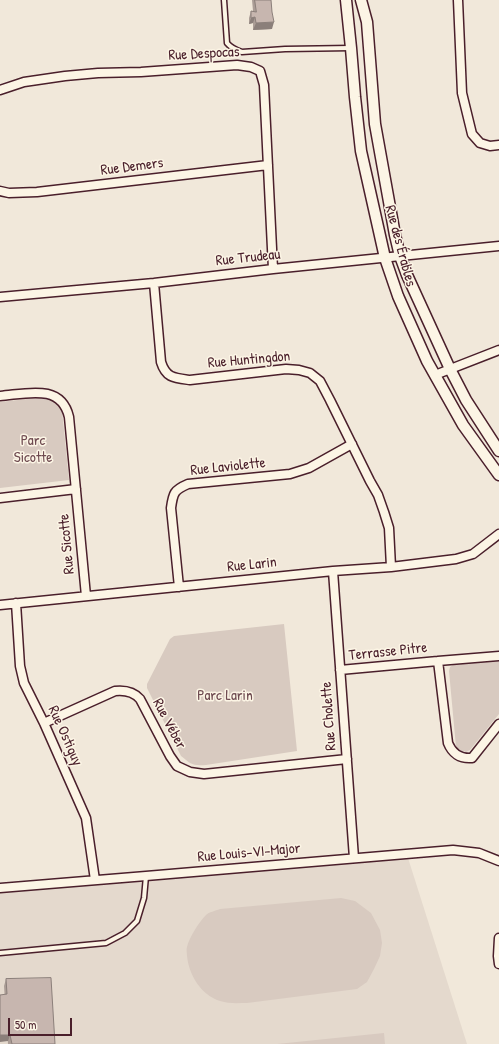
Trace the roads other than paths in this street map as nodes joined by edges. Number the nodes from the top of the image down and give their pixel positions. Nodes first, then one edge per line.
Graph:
1 (224, 0) edge
2 (346, 0) edge
3 (360, 0) edge
4 (458, 0) edge
5 (351, 48) junction
6 (0, 90) edge
7 (499, 145) edge
8 (268, 165) junction
9 (0, 191) edge
10 (499, 246) edge
11 (400, 256) junction
12 (385, 258) junction
13 (273, 269) junction
14 (154, 283) junction
15 (0, 297) edge
16 (499, 350) edge
17 (450, 369) junction
18 (435, 375) junction
19 (0, 396) edge
20 (352, 444) junction
21 (499, 451) edge
22 (499, 475) edge
23 (76, 489) junction
24 (0, 498) edge
25 (499, 534) edge
26 (391, 567) junction
27 (333, 571) junction
28 (179, 587) junction
29 (86, 596) junction
30 (16, 603) junction
31 (0, 605) edge
32 (499, 656) edge
33 (438, 661) junction
34 (340, 670) junction
35 (44, 723) junction
36 (499, 724) edge
37 (347, 759) junction
38 (354, 858) junction
39 (499, 861) edge
40 (146, 876) junction
41 (95, 880) junction
42 (0, 888) edge
43 (499, 938) edge
44 (0, 953) edge
45 (499, 964) edge

1 - 5 lane
2 - 5 street, Rue des Érables
3 - 11 street, Rue des Érables
4 - 7 street
5 - 12 street, Rue des Érables
6 - 8 street, Rue Despocas
8 - 9 street, Rue Demers
8 - 13 street, Rue Despocas
10 - 11 street, Rue Trudeau
11 - 12 street, Rue Trudeau
11 - 17 street, Rue des Érables
12 - 13 street, Rue Trudeau
12 - 18 street, Rue des Érables
13 - 14 street, Rue Trudeau
14 - 15 street, Rue Trudeau
14 - 20 street, Rue Huntingdon
16 - 17 street
17 - 18 street
17 - 21 street, Rue des Érables
18 - 22 street, Rue des Érables
19 - 23 street, Rue Sicotte
20 - 26 street, Rue Huntingdon
20 - 28 street, Rue Laviolette
23 - 24 street
23 - 29 street, Rue Sicotte
25 - 26 street, Rue Larin
26 - 27 street, Rue Larin
27 - 28 street, Rue Larin
27 - 34 street, Rue Cholette
28 - 29 street, Rue Larin
29 - 30 street, Rue Larin
30 - 31 street, Rue Larin
30 - 35 street, Rue Ostiguy
32 - 33 street, Terrasse Pitre
33 - 34 street, Terrasse Pitre
33 - 36 street, Terrasse Pitre
34 - 37 street, Rue Cholette
35 - 37 street, Rue Véber
35 - 41 street, Rue Ostiguy
37 - 38 street, Rue Cholette
38 - 39 street, Rue Louis-VI-Major
38 - 40 street, Rue Louis-VI-Major
40 - 41 street, Rue Louis-VI-Major
40 - 44 lane
41 - 42 street, Rue Louis-VI-Major
43 - 45 street

